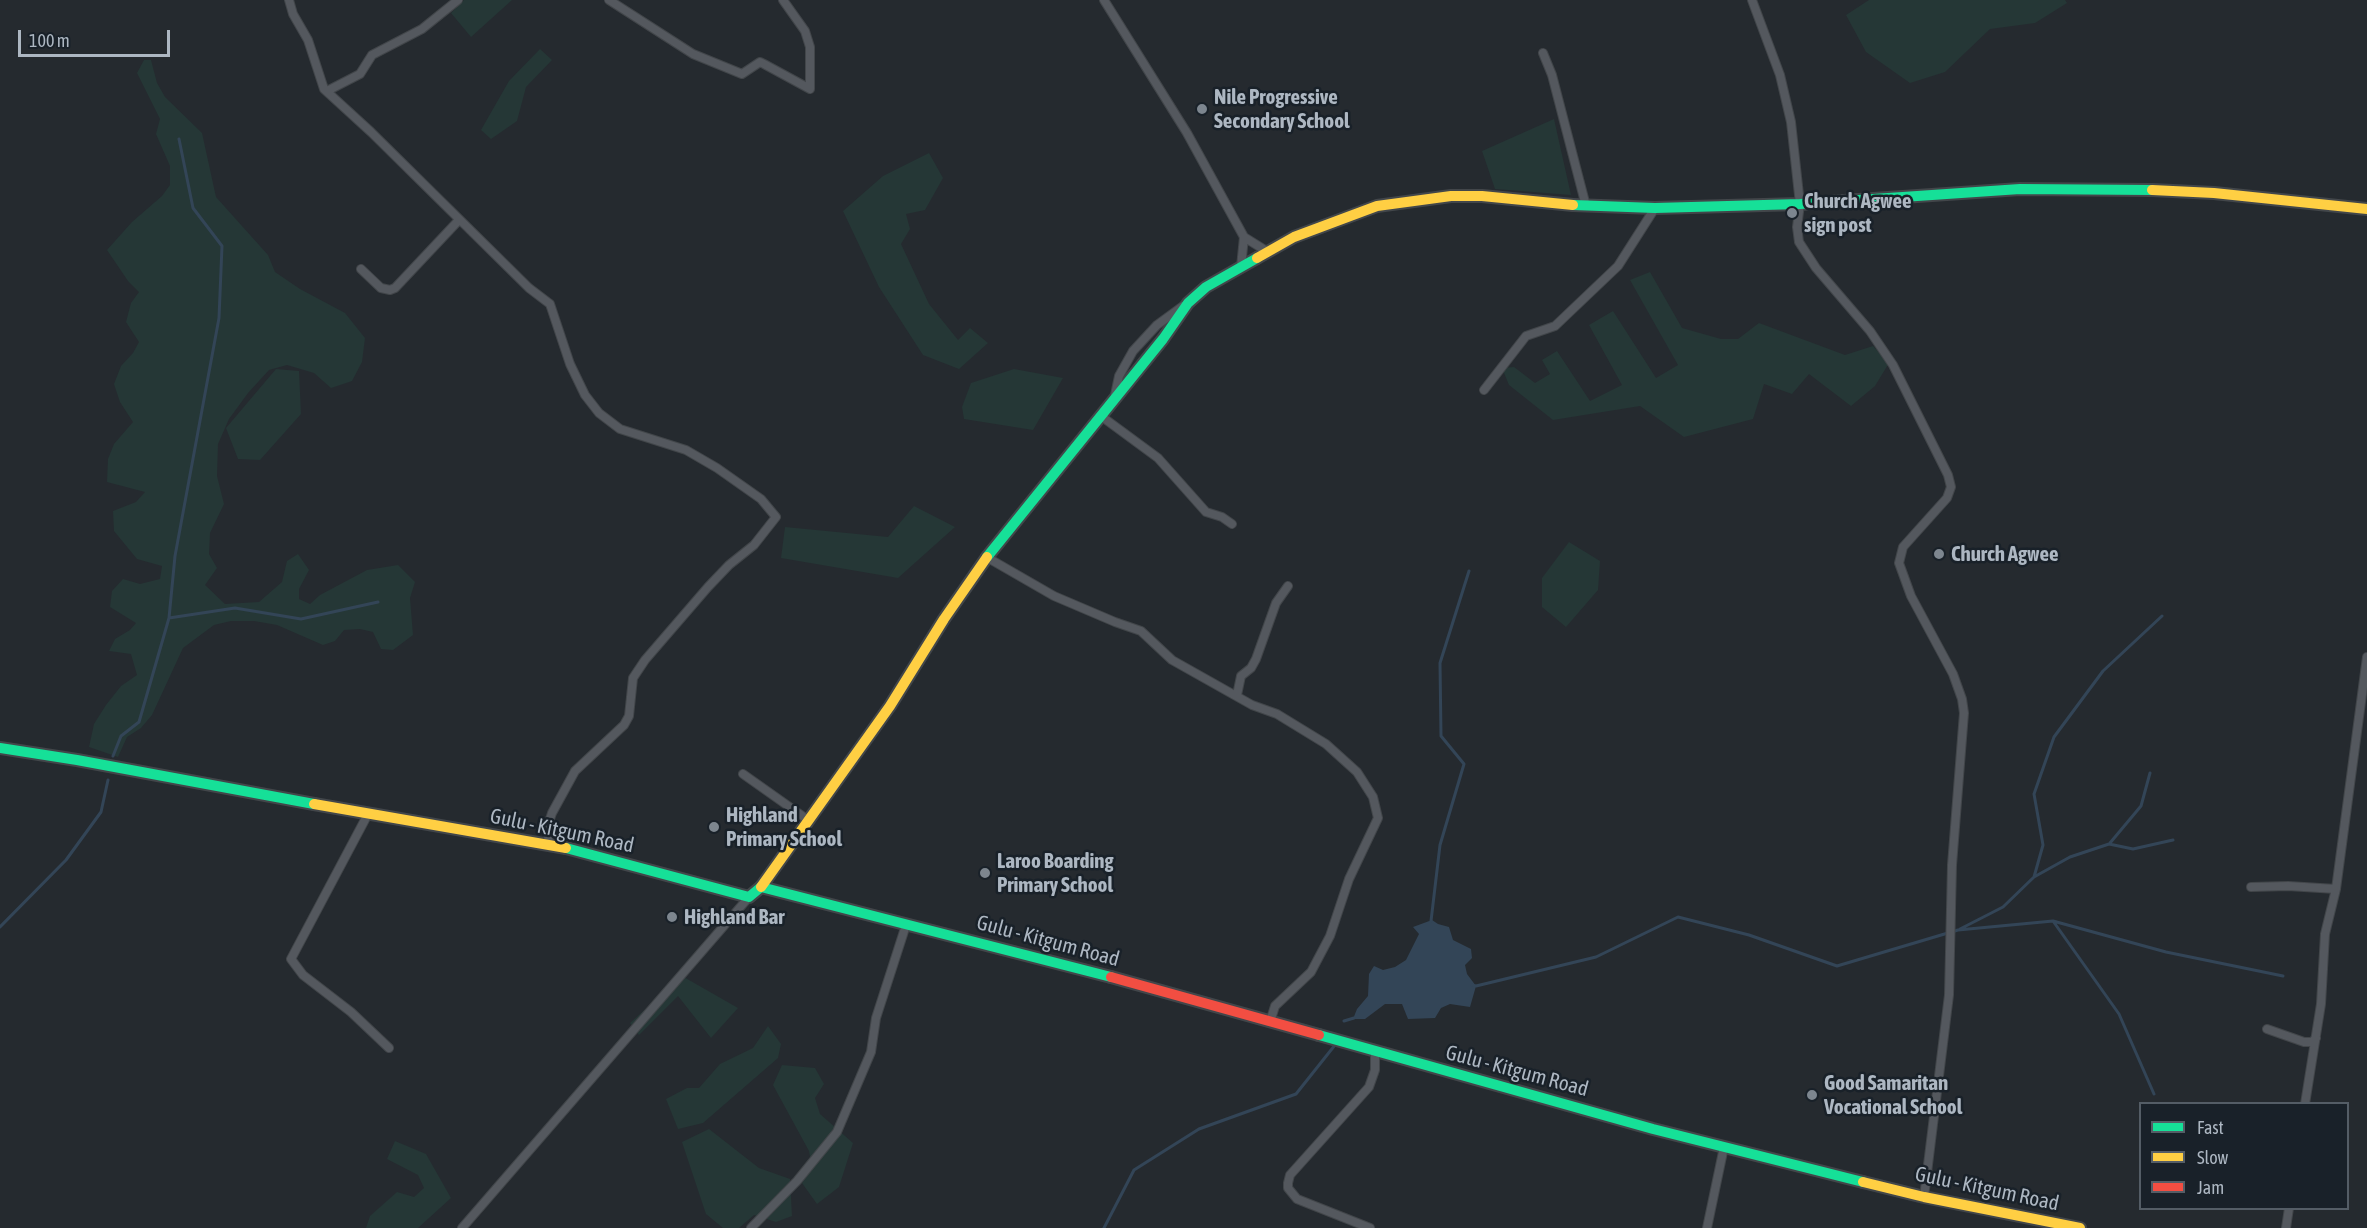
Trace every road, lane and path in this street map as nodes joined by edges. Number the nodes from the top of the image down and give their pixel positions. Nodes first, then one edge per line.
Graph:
1 (288, 0) edge
2 (458, 0) edge
3 (609, 0) edge
4 (783, 0) edge
5 (1104, 0) edge
6 (1752, 0) edge
7 (1543, 53) dead end
8 (327, 92) junction
9 (1800, 204) junction
10 (1586, 206) junction
11 (1655, 208) junction
12 (2367, 209) edge
13 (459, 219) junction
14 (1244, 237) junction
15 (1268, 252) junction
16 (1241, 267) junction
17 (361, 269) dead end
18 (1188, 303) junction
19 (1484, 390) dead end
20 (1115, 395) junction
21 (1101, 416) junction
22 (1232, 524) dead end
23 (988, 558) junction
24 (1288, 586) dead end
25 (2367, 657) edge
26 (1237, 695) junction
27 (0, 748) edge
28 (743, 774) dead end
29 (368, 814) junction
30 (808, 820) junction
31 (549, 844) junction
32 (761, 887) junction
33 (2251, 887) dead end
34 (2336, 889) junction
35 (749, 897) junction
36 (906, 925) junction
37 (1270, 1022) junction
38 (2267, 1029) dead end
39 (2316, 1038) junction
40 (388, 1048) dead end
41 (1375, 1052) junction
42 (2305, 1102) edge
43 (1724, 1147) junction
44 (1924, 1197) junction
45 (2289, 1210) edge
46 (462, 1228) edge
47 (751, 1228) edge
48 (1370, 1228) edge
49 (1707, 1228) edge
50 (2080, 1228) edge
51 (2286, 1228) edge

1 - 8 street
2 - 8 street
3 - 4 street
5 - 14 street
6 - 9 street
7 - 10 street
8 - 13 street
9 - 11 main road
9 - 12 main road
9 - 44 street
10 - 11 main road
10 - 15 main road
11 - 19 street
13 - 17 street
13 - 31 street
14 - 15 street
14 - 16 street
15 - 16 main road
16 - 18 main road
18 - 20 main road
18 - 20 street
20 - 21 main road
21 - 22 street
21 - 23 main road
23 - 26 street
23 - 30 main road
24 - 26 street
25 - 34 street
26 - 37 street
27 - 29 main road, Gulu - Kitgum Road
28 - 30 street
29 - 31 main road, Gulu - Kitgum Road
29 - 40 street
30 - 32 main road
31 - 35 main road, Gulu - Kitgum Road
32 - 35 main road
32 - 36 main road, Gulu - Kitgum Road
33 - 34 street
34 - 39 street
35 - 46 street
36 - 37 main road, Gulu - Kitgum Road
36 - 47 street
37 - 41 main road, Gulu - Kitgum Road
38 - 39 street
39 - 42 street
41 - 43 main road, Gulu - Kitgum Road
41 - 48 street
43 - 44 main road, Gulu - Kitgum Road
43 - 49 street
44 - 50 main road, Gulu - Kitgum Road
45 - 51 street

